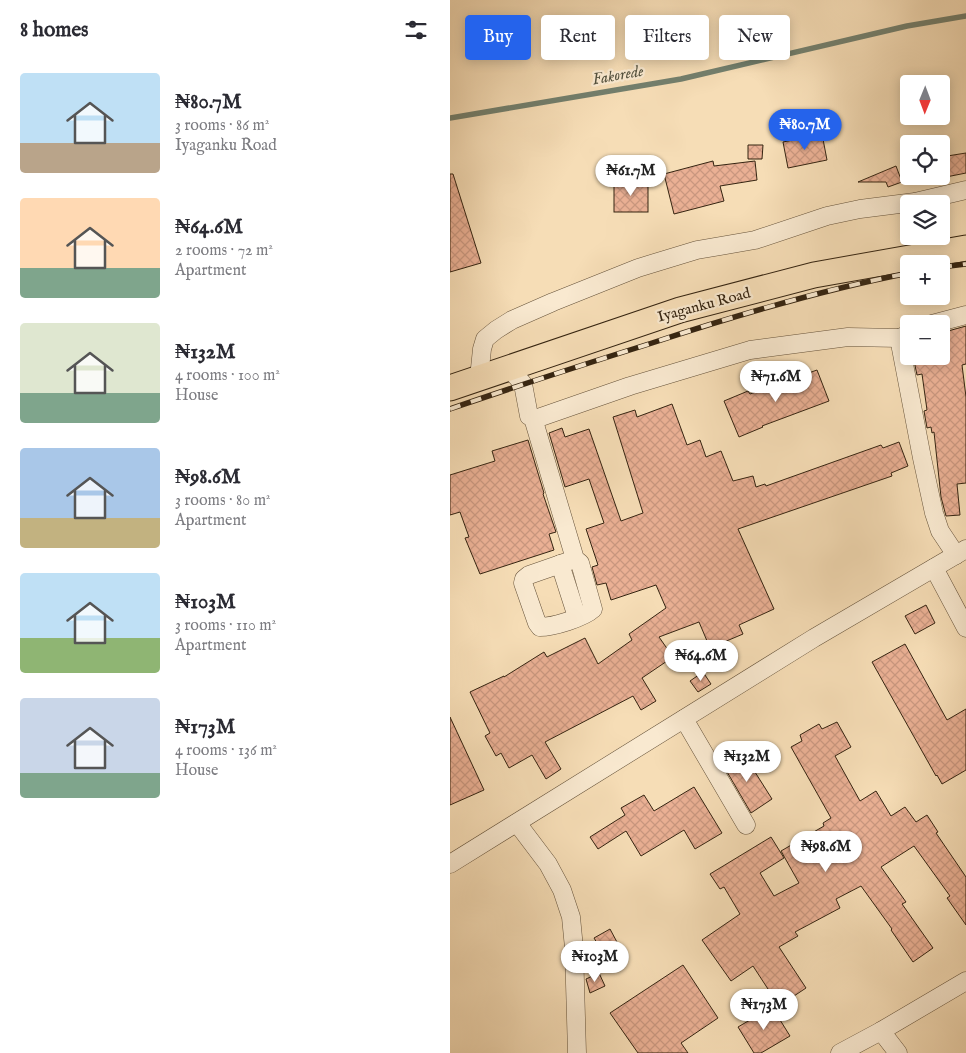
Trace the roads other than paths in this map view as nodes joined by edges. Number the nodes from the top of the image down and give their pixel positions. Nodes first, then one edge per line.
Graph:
1 (966, 190) edge
2 (966, 248) edge
3 (966, 315) edge
4 (950, 319) edge
5 (900, 336) edge
6 (908, 365) edge
7 (509, 368) junction
8 (479, 378) junction
9 (450, 388) edge
10 (533, 418) junction
11 (961, 552) edge
12 (568, 561) junction
13 (934, 568) junction
14 (966, 628) edge
15 (684, 719) junction
16 (517, 823) junction
17 (746, 825) dead end
18 (450, 864) edge
19 (966, 981) edge
20 (882, 1032) junction
21 (576, 1053) edge
22 (840, 1053) edge
23 (898, 1053) edge

1 - 8 street
2 - 7 highway, Iyaganku Road
3 - 4 street
5 - 10 street
6 - 11 street
7 - 8 highway, Iyaganku Road
7 - 10 street
8 - 9 highway, Iyaganku Road
10 - 12 street
11 - 13 street
12 - 12 street
13 - 14 street
13 - 15 street
15 - 16 street
15 - 17 street
16 - 18 street
16 - 21 street
19 - 20 street
20 - 22 street
20 - 23 street

